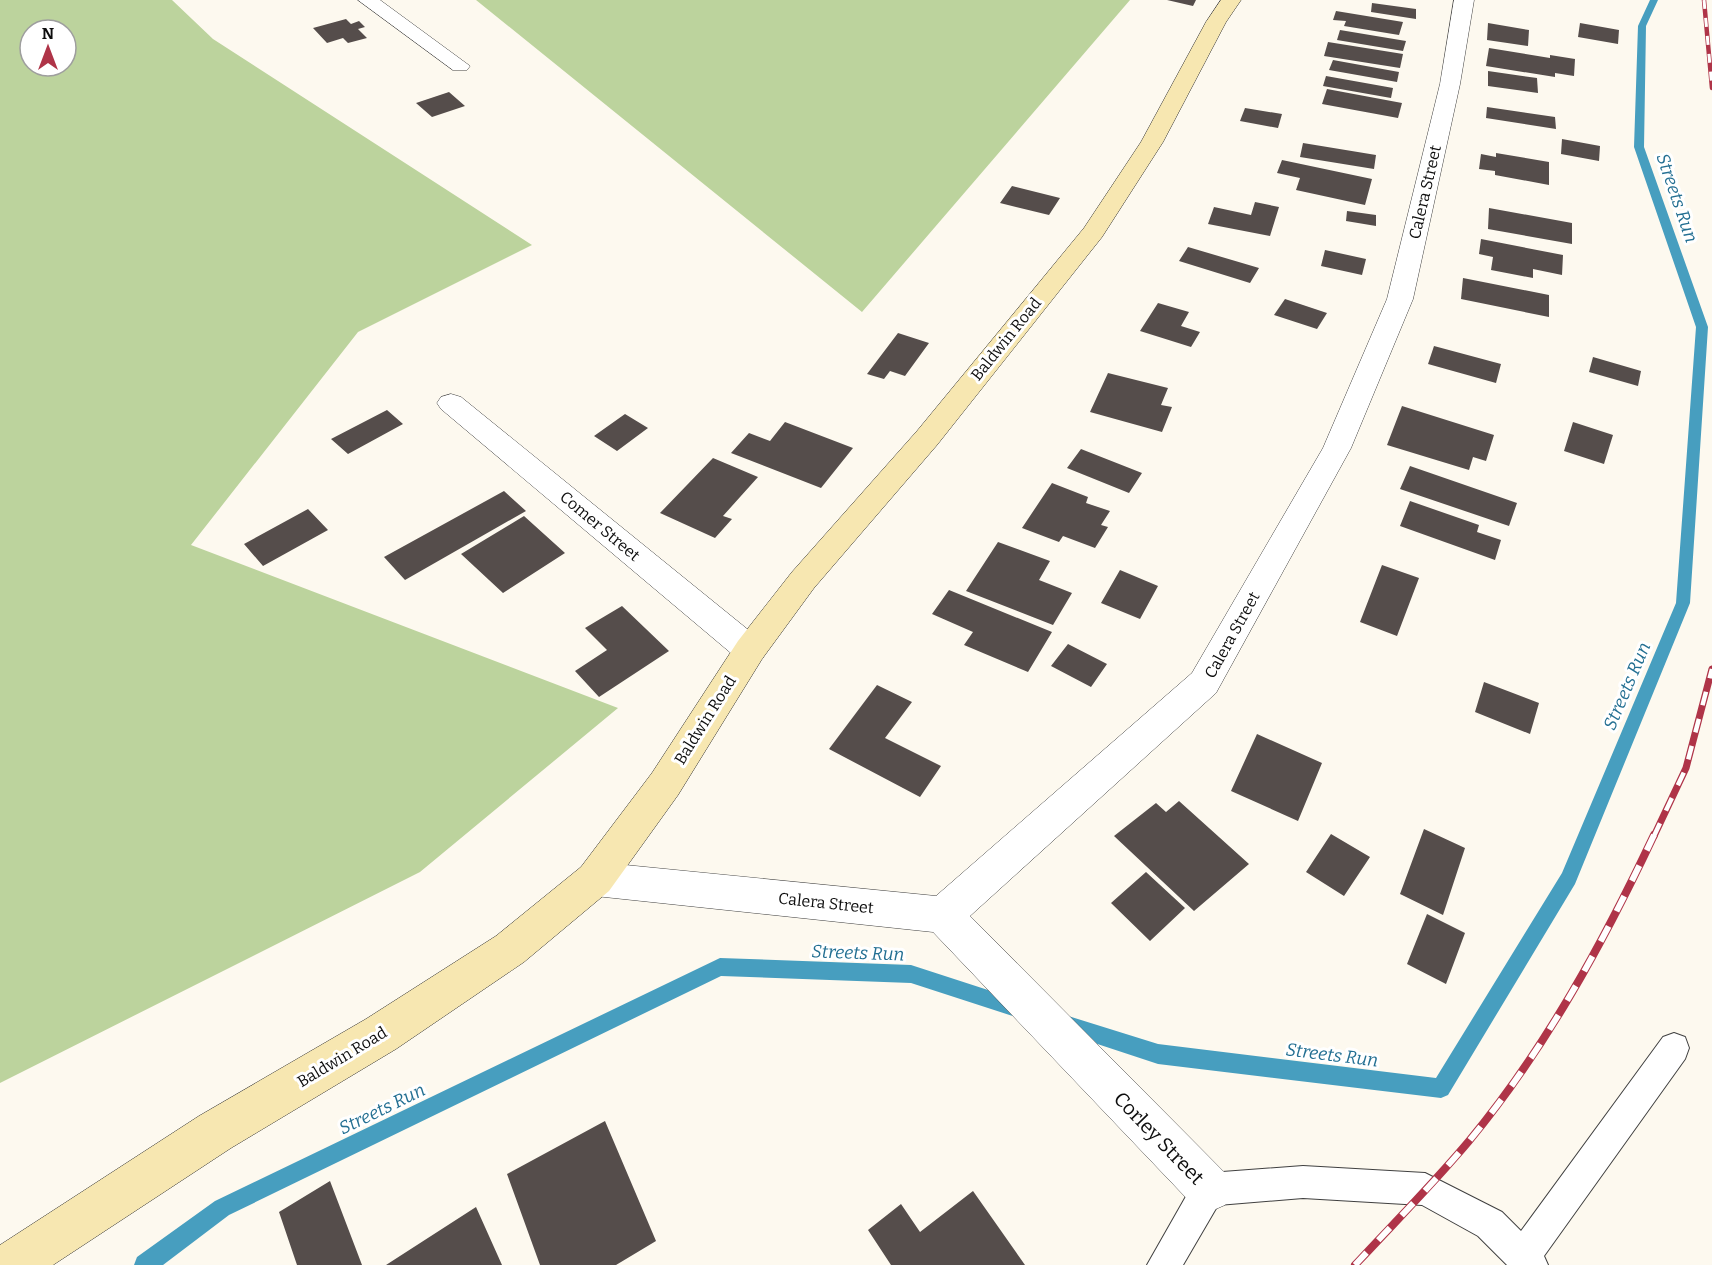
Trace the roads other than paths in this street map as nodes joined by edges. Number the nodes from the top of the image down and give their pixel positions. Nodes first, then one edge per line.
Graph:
1 (368, 0) edge
2 (1231, 0) edge
3 (1464, 0) edge
4 (460, 66) dead end
5 (451, 403) dead end
6 (750, 650) junction
7 (595, 879) junction
8 (943, 915) junction
9 (1674, 1048) dead end
10 (1209, 1189) junction
11 (1527, 1261) edge
12 (12, 1265) edge
13 (1164, 1265) edge

1 - 4 street
2 - 6 main road, Baldwin Road
3 - 8 street, Calera Street
5 - 6 street, Comer Street
6 - 7 main road, Baldwin Road
7 - 8 street, Calera Street
7 - 12 main road, Baldwin Road
8 - 10 street, Corley Street
9 - 11 lane
10 - 11 lane, Corley Street
10 - 13 lane

